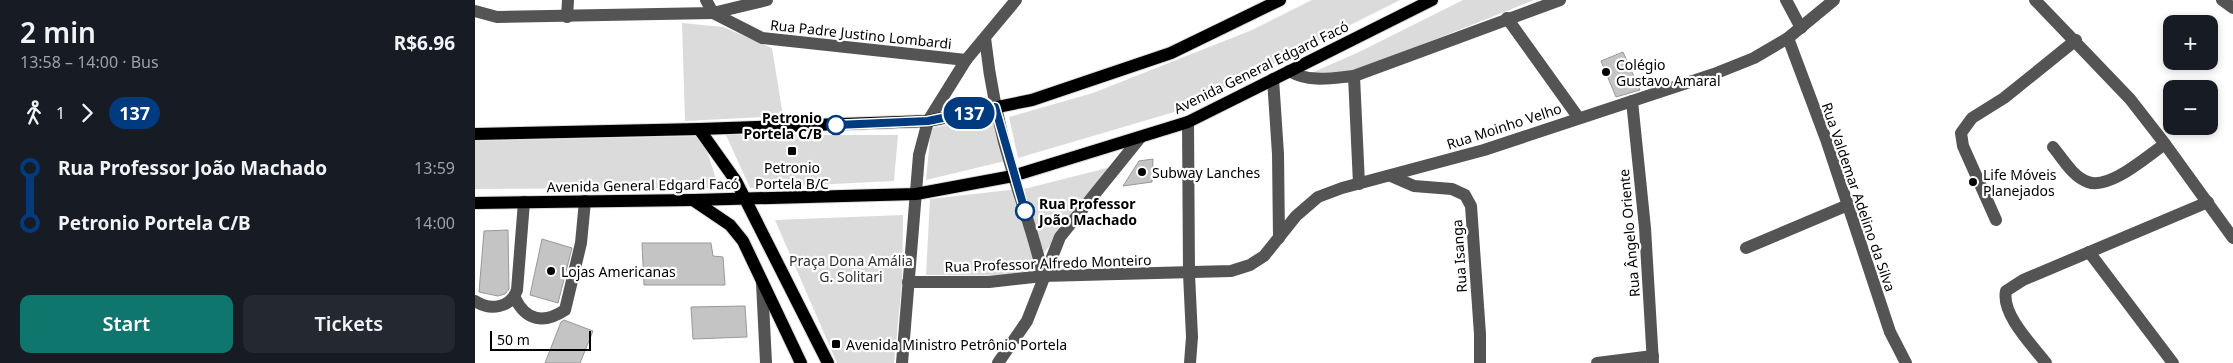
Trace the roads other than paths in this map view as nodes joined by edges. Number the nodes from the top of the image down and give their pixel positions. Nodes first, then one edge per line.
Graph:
1 (568, 0) edge
2 (705, 0) edge
3 (767, 0) edge
4 (1016, 0) edge
5 (1280, 0) edge
6 (1432, 0) edge
7 (1560, 0) edge
8 (1786, 0) edge
9 (1834, 0) edge
10 (2035, 0) edge
11 (2222, 0) edge
12 (2233, 8) edge
13 (475, 11) edge
14 (713, 13) junction
15 (567, 17) junction
16 (1507, 18) junction
17 (1801, 28) junction
18 (985, 38) junction
19 (1788, 38) junction
20 (2076, 40) junction
21 (966, 60) junction
22 (1289, 71) junction
23 (1355, 76) junction
24 (1273, 79) junction
25 (1632, 101) junction
26 (995, 107) junction
27 (1578, 117) junction
28 (928, 121) junction
29 (1189, 122) junction
30 (699, 130) junction
31 (475, 134) edge
32 (1140, 138) junction
33 (2165, 144) junction
34 (2053, 147) dead end
35 (1013, 176) junction
36 (1391, 176) junction
37 (1359, 184) junction
38 (917, 194) junction
39 (746, 199) junction
40 (693, 200) junction
41 (585, 201) junction
42 (524, 202) junction
43 (2208, 202) junction
44 (475, 203) edge
45 (1848, 205) junction
46 (1996, 220) dead end
47 (1279, 238) junction
48 (2233, 238) edge
49 (1746, 248) dead end
50 (2089, 252) junction
51 (1189, 274) junction
52 (1043, 276) junction
53 (908, 282) junction
54 (762, 283) junction
55 (515, 298) junction
56 (475, 300) edge
57 (1653, 360) edge
58 (766, 363) edge
59 (801, 363) edge
60 (828, 363) edge
61 (902, 363) edge
62 (998, 363) edge
63 (1189, 363) edge
64 (1480, 363) edge
65 (1597, 363) edge
66 (1906, 363) edge
67 (2046, 363) edge
68 (2173, 363) edge

1 - 15 street
2 - 14 street
3 - 14 street
4 - 18 street
5 - 26 main road
6 - 22 main road, Avenida General Edgard Facó
7 - 16 street
8 - 17 street
9 - 17 street, Rua Moinho Velho
10 - 20 street
11 - 12 street
13 - 15 street
14 - 15 street
14 - 21 street, Rua Padre Justino Lombardi
16 - 23 street
16 - 27 street
17 - 19 street, Rua Moinho Velho
18 - 21 street
18 - 26 street
19 - 25 street, Rua Moinho Velho
19 - 45 street, Rua Valdemar Adelino da Silva
20 - 33 street
20 - 46 street
21 - 28 street
22 - 23 street
22 - 24 main road, Avenida General Edgard Facó
23 - 37 street
24 - 29 main road, Avenida General Edgard Facó
24 - 47 street
25 - 27 street, Rua Moinho Velho
25 - 57 street, Rua Ângelo Oriente
26 - 28 main road
26 - 35 street
27 - 36 street, Rua Moinho Velho
28 - 30 main road
28 - 38 street
29 - 32 main road, Avenida General Edgard Facó
29 - 51 street
30 - 31 main road
30 - 39 main road
32 - 35 main road, Avenida General Edgard Facó
32 - 52 street
33 - 34 street
33 - 43 street
35 - 38 main road, Avenida General Edgard Facó
35 - 52 street
36 - 37 street, Rua Moinho Velho
36 - 64 street, Rua Isanga
37 - 47 street, Rua Moinho Velho
38 - 39 main road, Avenida General Edgard Facó
38 - 53 street
39 - 40 main road, Avenida General Edgard Facó
39 - 60 main road
40 - 41 main road, Avenida General Edgard Facó
40 - 54 main road
41 - 42 main road, Avenida General Edgard Facó
41 - 55 street
42 - 44 main road, Avenida General Edgard Facó
42 - 55 street
43 - 48 street
43 - 50 street
45 - 49 street
45 - 66 street, Rua Valdemar Adelino da Silva
47 - 51 street, Rua Moinho Velho
50 - 67 street
50 - 68 street
51 - 52 street, Rua Professor Alfredo Monteiro
51 - 63 street
52 - 53 street, Rua Professor Alfredo Monteiro
52 - 62 street
53 - 61 street
54 - 58 street
54 - 59 main road
55 - 56 street
57 - 65 street

